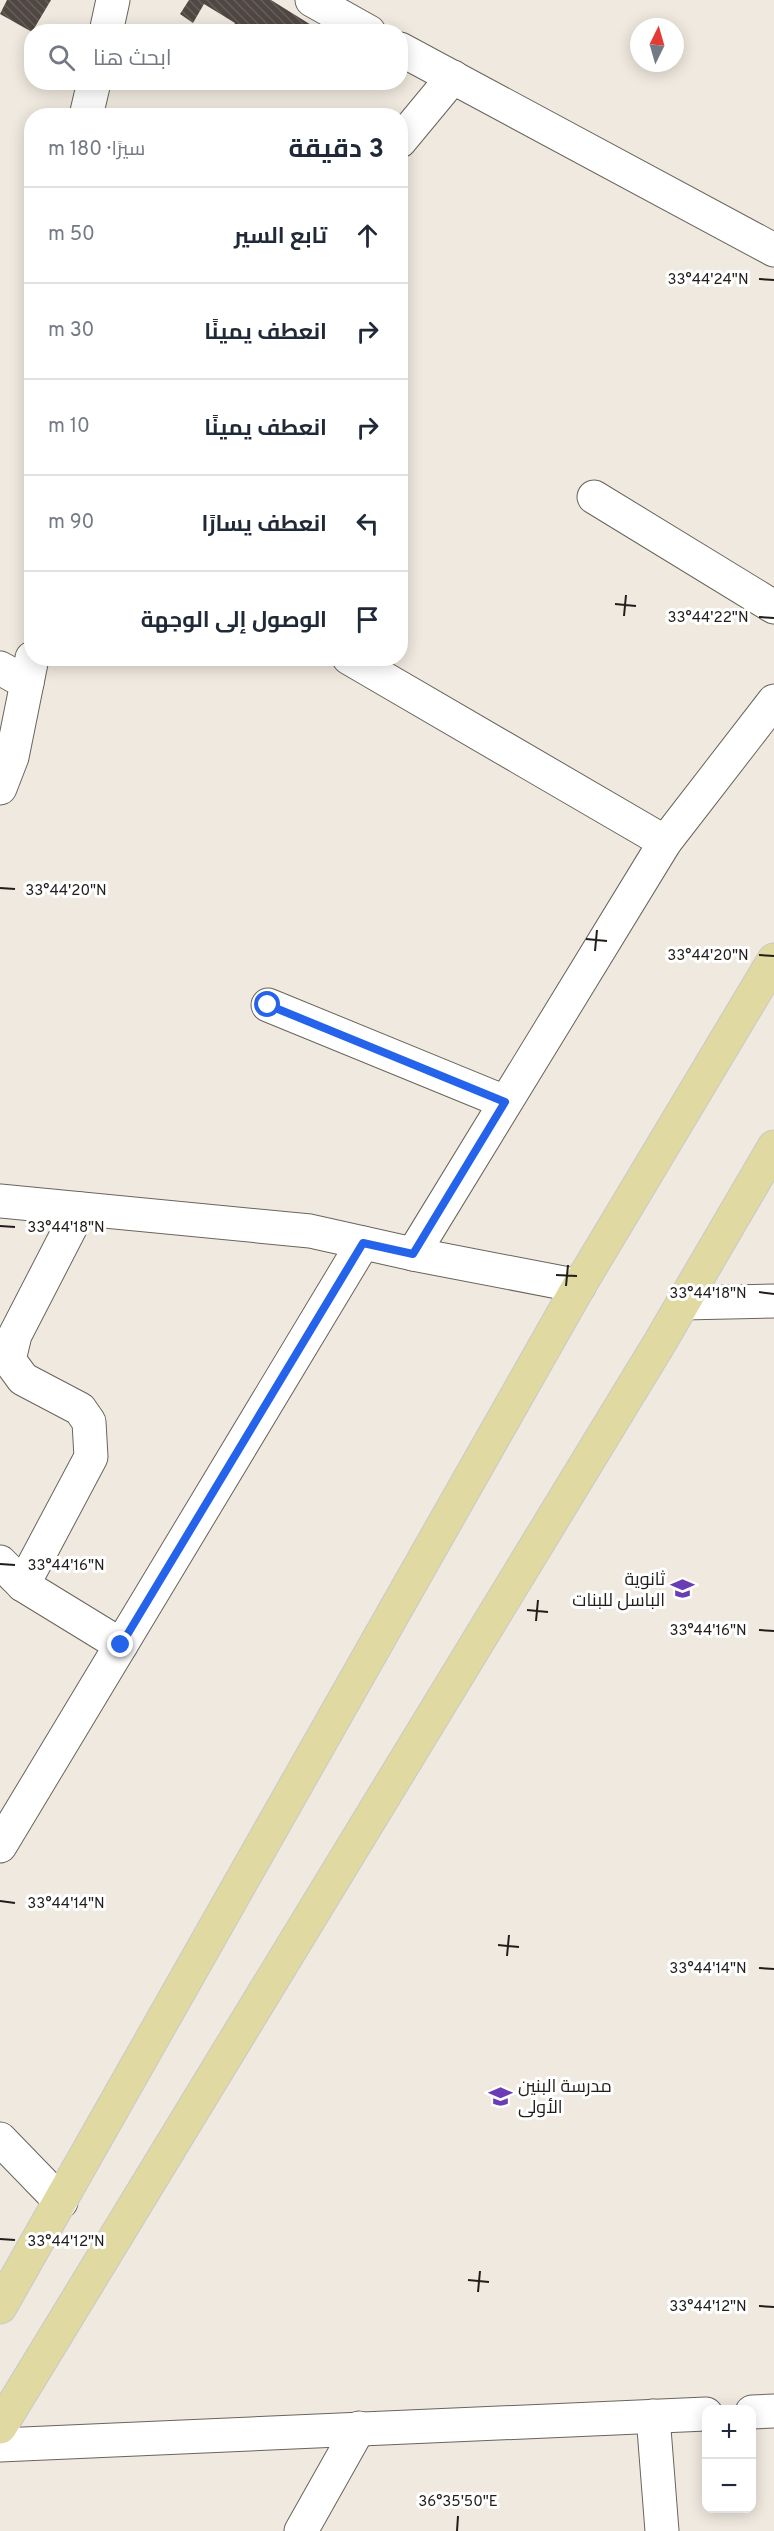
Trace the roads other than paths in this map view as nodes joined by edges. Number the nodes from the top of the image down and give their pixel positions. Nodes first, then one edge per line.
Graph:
1 (113, 0) edge
2 (312, 0) edge
3 (108, 24) edge
4 (355, 24) edge
5 (408, 53) edge
6 (453, 77) junction
7 (92, 90) edge
8 (88, 108) edge
9 (408, 131) edge
10 (774, 250) edge
11 (594, 497) dead end
12 (774, 607) edge
13 (363, 666) edge
14 (19, 670) edge
15 (774, 701) edge
16 (0, 788) edge
17 (664, 842) junction
18 (774, 960) edge
19 (268, 1005) dead end
20 (505, 1102) junction
21 (774, 1147) edge
22 (0, 1201) edge
23 (80, 1209) junction
24 (363, 1243) junction
25 (413, 1254) junction
26 (579, 1286) junction
27 (774, 1301) edge
28 (683, 1303) junction
29 (0, 1562) edge
30 (23, 1585) junction
31 (121, 1645) junction
32 (0, 1846) edge
33 (0, 2139) edge
34 (61, 2202) junction
35 (0, 2307) edge
36 (774, 2411) edge
37 (756, 2412) edge
38 (702, 2414) edge
39 (653, 2416) junction
40 (0, 2427) edge
41 (358, 2428) junction
42 (0, 2445) edge
43 (301, 2531) edge
44 (662, 2531) edge

1 - 3 street
2 - 4 street
5 - 6 street
6 - 9 street
6 - 10 street
7 - 8 street
11 - 12 street
13 - 17 street
14 - 16 street
15 - 17 street
17 - 20 street
18 - 26 main road
19 - 20 street
20 - 25 street
21 - 28 main road
22 - 23 street
23 - 24 street
23 - 30 street
24 - 25 street
24 - 31 street
25 - 26 street
26 - 34 main road
27 - 28 street
28 - 40 main road
29 - 30 street
30 - 31 street
31 - 32 street
33 - 34 street
34 - 35 main road
36 - 37 street
38 - 39 street
39 - 41 street
39 - 44 street
41 - 42 street
41 - 43 street

